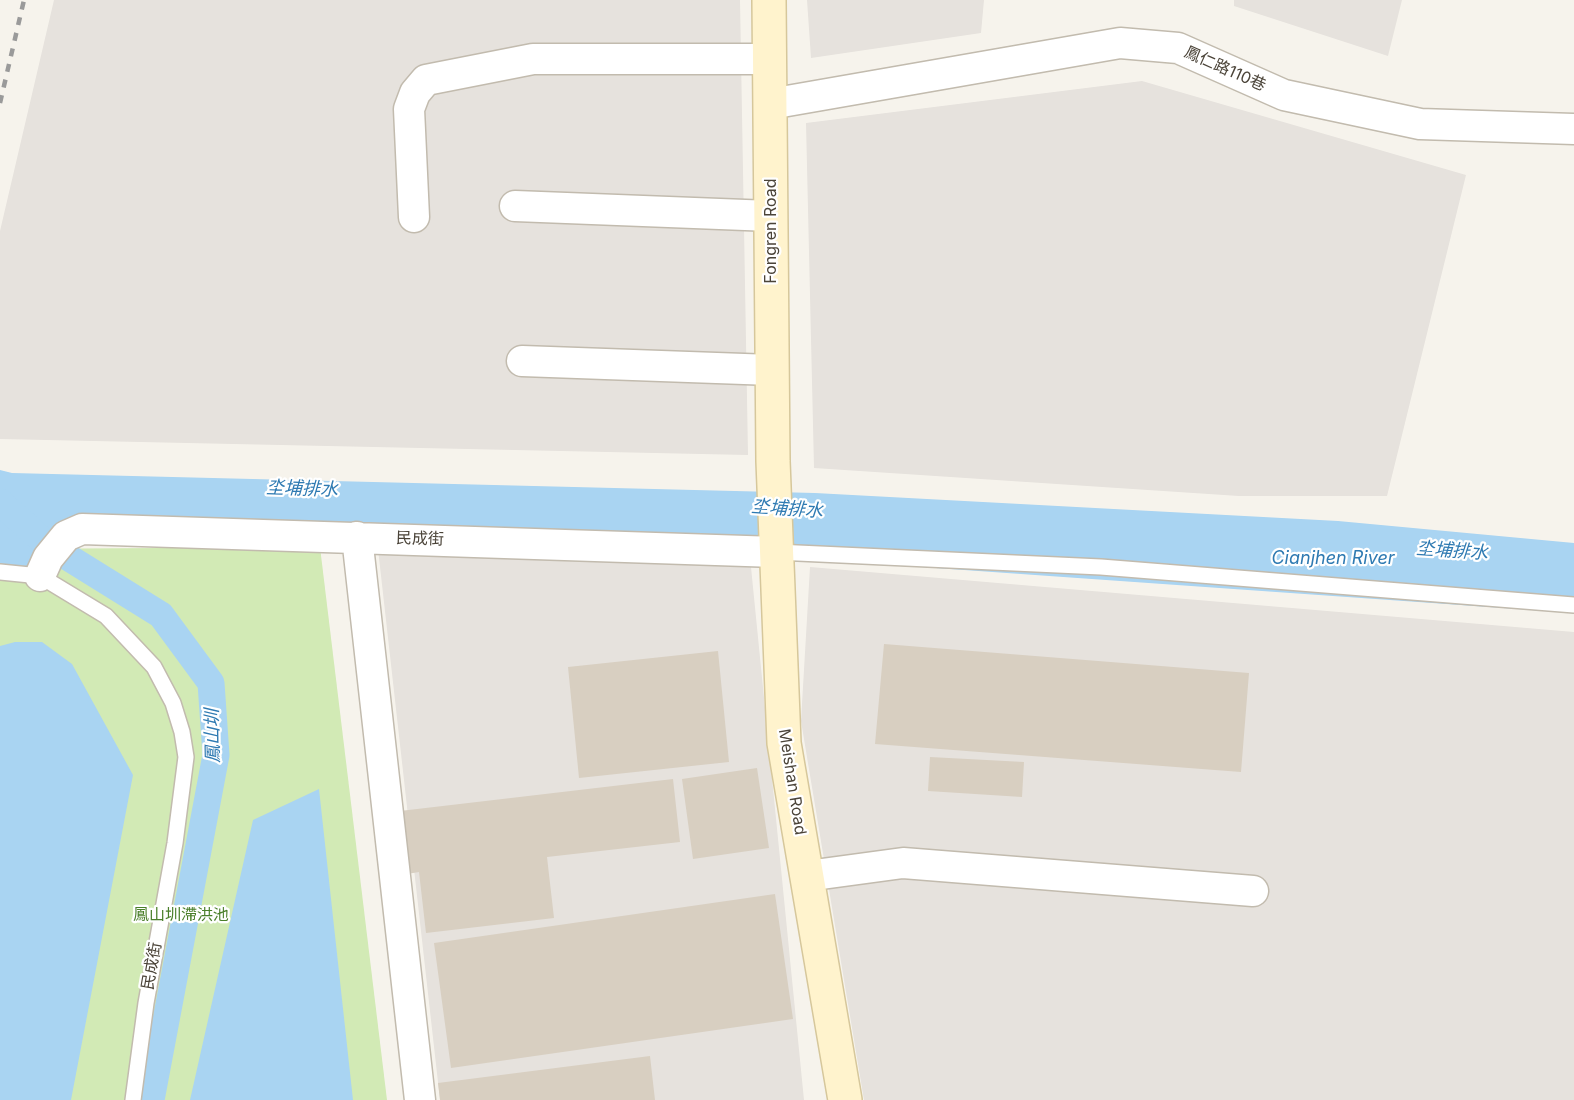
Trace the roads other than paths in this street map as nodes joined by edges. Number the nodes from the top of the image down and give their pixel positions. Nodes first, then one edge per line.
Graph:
1 (769, 0) edge
2 (770, 58) junction
3 (770, 104) junction
4 (1574, 129) edge
5 (515, 206) dead end
6 (771, 216) junction
7 (414, 217) dead end
8 (522, 361) dead end
9 (772, 370) junction
10 (773, 461) joint
11 (357, 537) junction
12 (776, 545) junction
13 (52, 557) junction
14 (0, 572) edge
15 (1574, 604) edge
16 (807, 876) junction
17 (1253, 891) dead end
18 (133, 1100) edge
19 (420, 1100) edge
20 (845, 1100) edge

1 - 2 street, Fongren Road
2 - 3 street, Fongren Road
2 - 7 street
3 - 4 street, 鳳仁路110巷
3 - 6 street, Fongren Road
5 - 6 street
6 - 9 street, Fongren Road
8 - 9 street
9 - 10 street, Fongren Road
10 - 12 street, Meishan Road
11 - 12 street, 民成街
11 - 13 street, 民成街
11 - 19 street
12 - 15 lane
12 - 16 street, Meishan Road
13 - 14 lane, 民成街
13 - 18 lane, 民成街
16 - 17 street
16 - 20 street, Meishan Road

